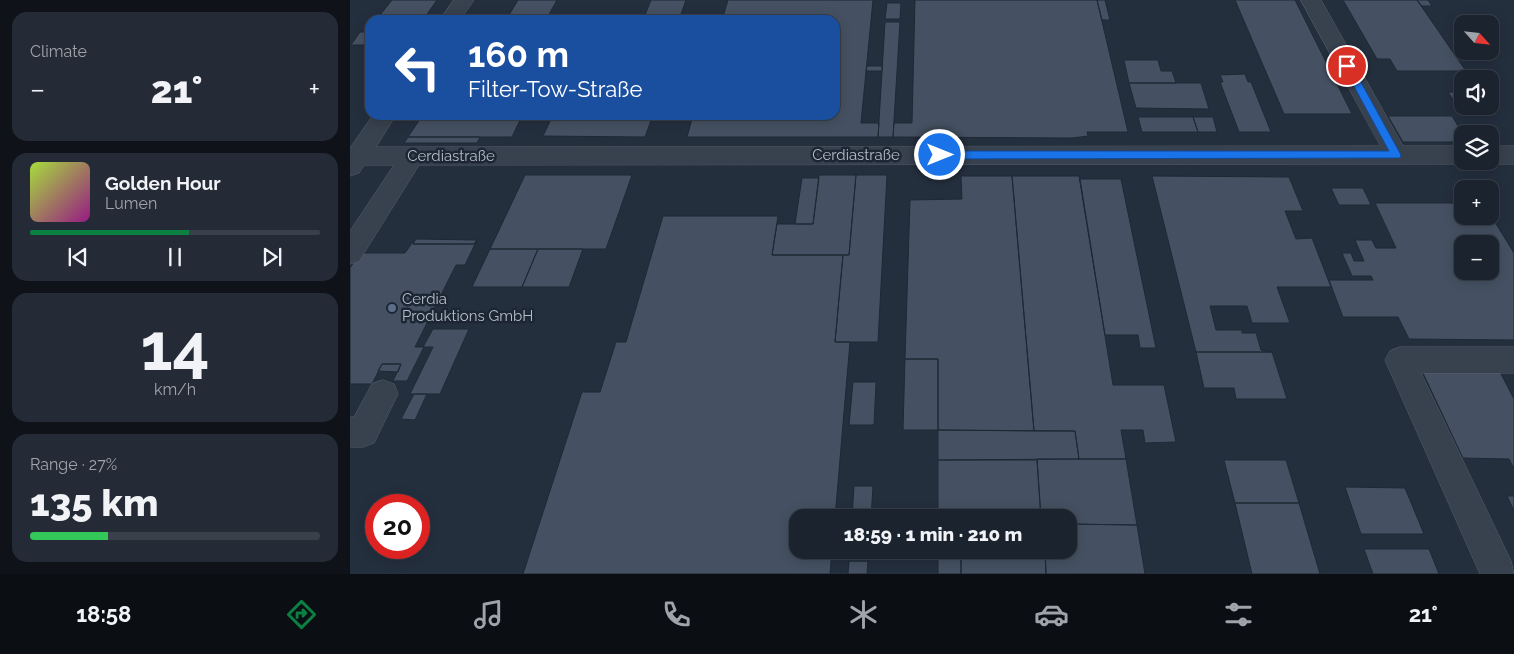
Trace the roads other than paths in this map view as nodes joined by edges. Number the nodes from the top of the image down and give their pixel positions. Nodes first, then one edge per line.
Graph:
1 (464, 0) edge
2 (1311, 0) edge
3 (454, 15) edge
4 (382, 120) edge
5 (1396, 155) junction
6 (1454, 155) edge
7 (1499, 155) edge
8 (1514, 155) edge
9 (406, 156) junction
10 (354, 161) edge
11 (350, 253) edge
12 (1514, 360) edge
13 (382, 394) dead end
14 (350, 432) edge
15 (1498, 574) edge

1 - 3 street
2 - 5 street
4 - 10 street
5 - 6 street, Cerdiastraße
5 - 9 street, Cerdiastraße
7 - 8 street
9 - 10 street, Cerdiastraße
9 - 11 street
12 - 15 street
13 - 14 street

